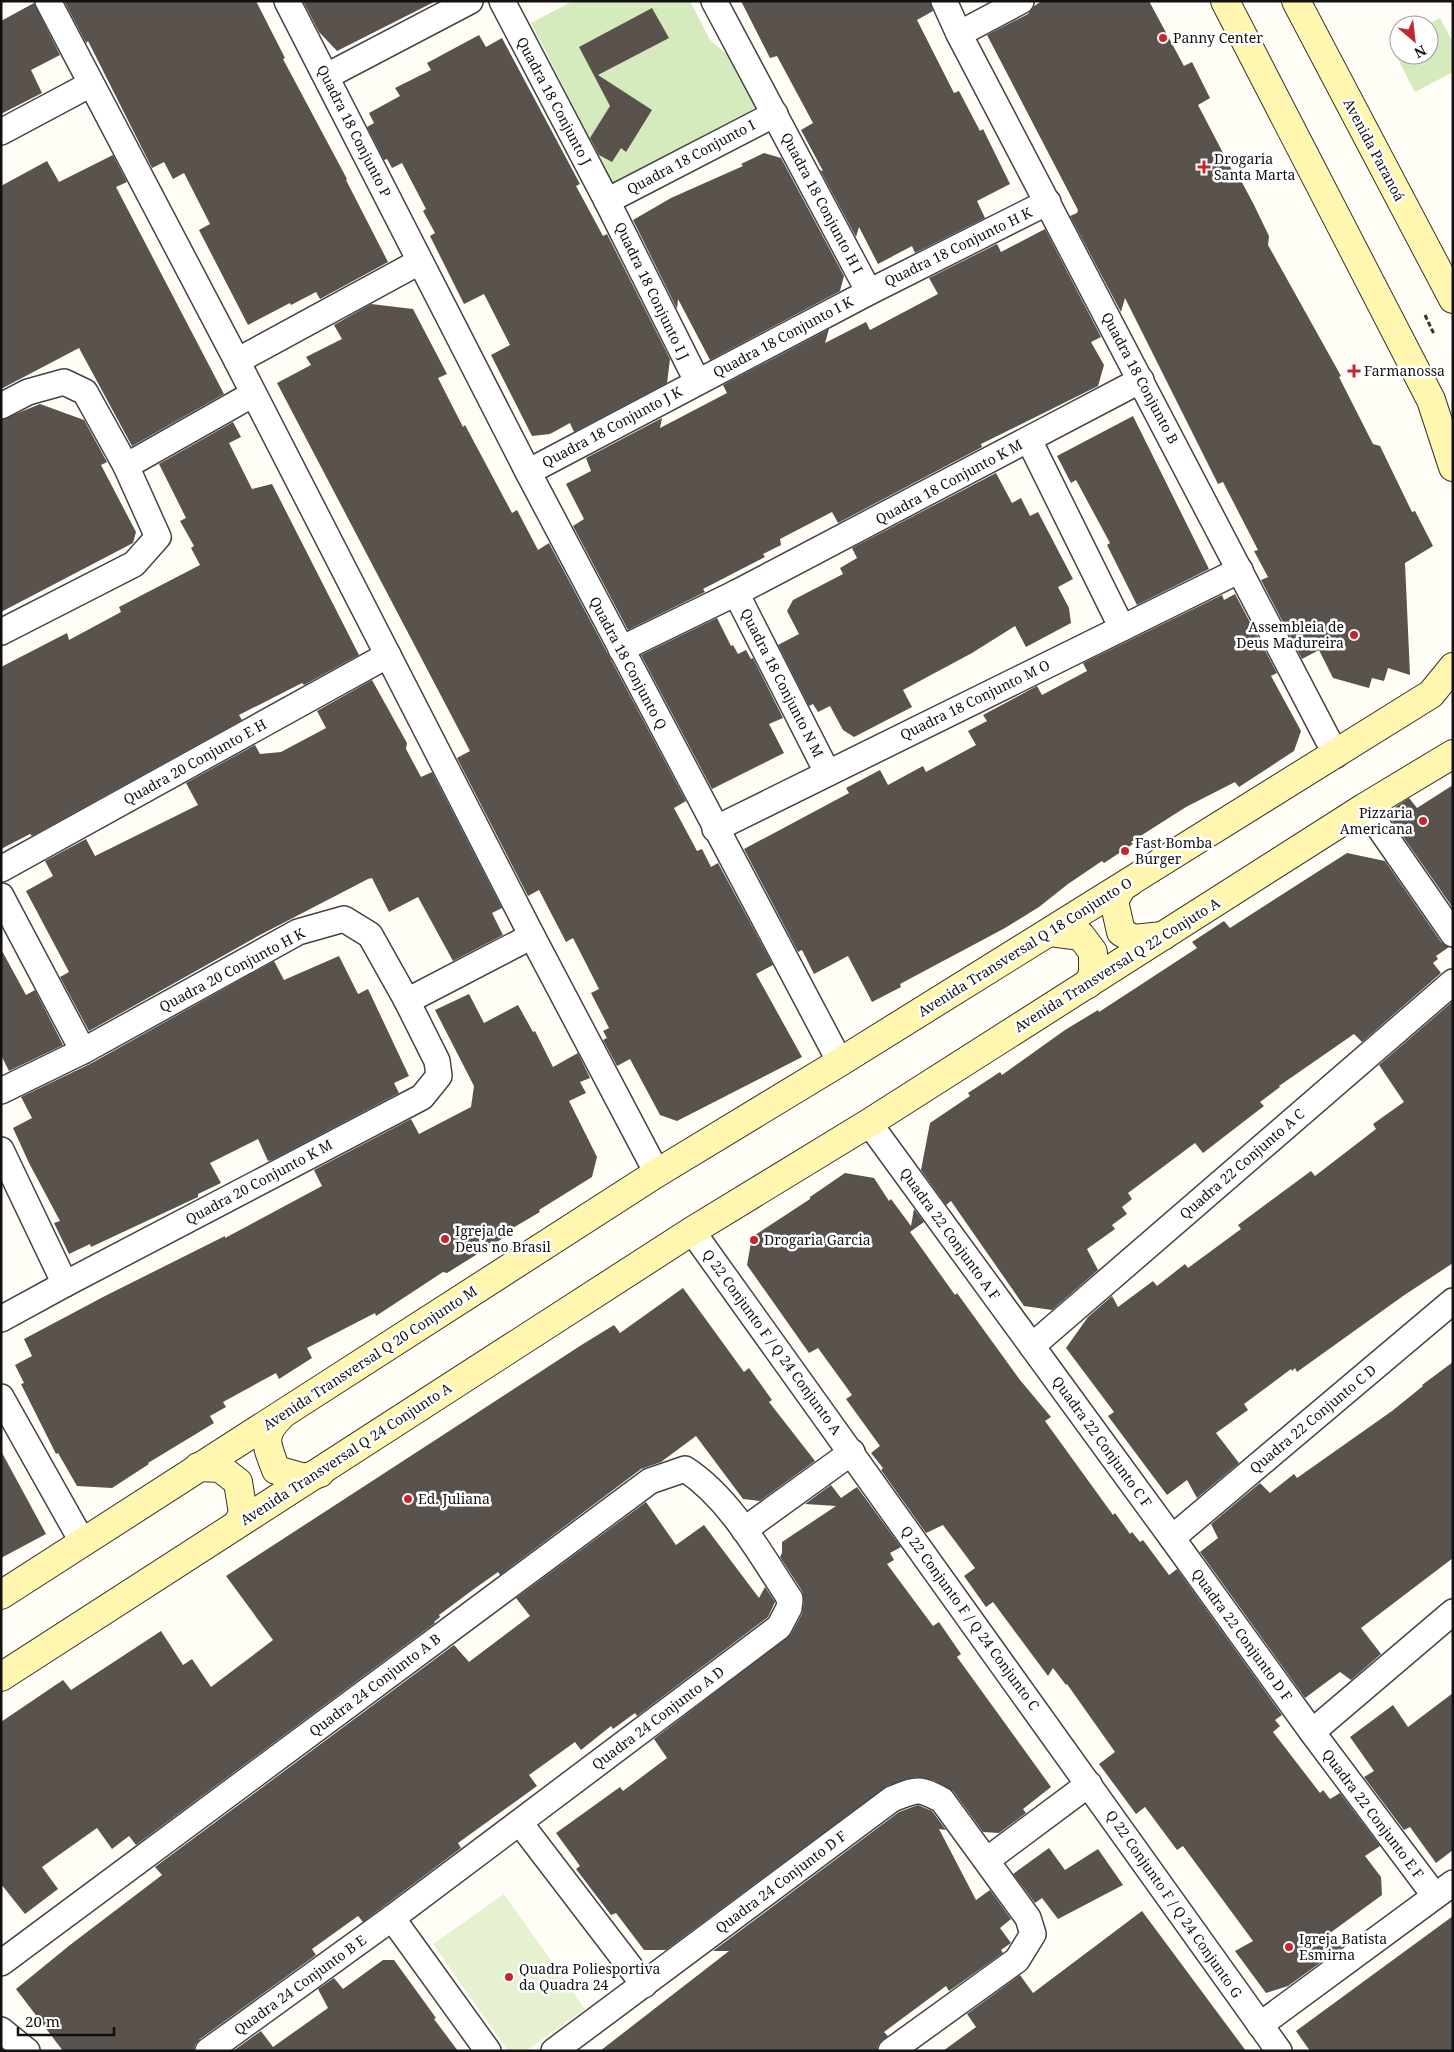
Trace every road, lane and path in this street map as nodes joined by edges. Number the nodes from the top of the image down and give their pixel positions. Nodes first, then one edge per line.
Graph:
1 (48, 1) edge
2 (287, 1) edge
3 (470, 1) edge
4 (502, 1) edge
5 (714, 1) edge
6 (944, 1) edge
7 (1021, 1) edge
8 (1225, 1) edge
9 (1296, 1) edge
10 (959, 34) junction
11 (327, 76) junction
12 (91, 84) junction
13 (775, 114) junction
14 (1, 132) edge
15 (607, 201) junction
16 (1048, 202) junction
17 (419, 262) junction
18 (868, 292) junction
19 (1453, 298) edge
20 (237, 361) junction
21 (1141, 380) junction
22 (697, 382) junction
23 (253, 394) junction
24 (1, 406) edge
25 (1029, 440) junction
26 (126, 466) junction
27 (1453, 467) edge
28 (528, 472) junction
29 (1240, 570) junction
30 (736, 593) junction
31 (1122, 628) junction
32 (1, 632) edge
33 (621, 649) junction
34 (388, 655) junction
35 (1453, 666) edge
36 (1337, 754) junction
37 (1453, 754) edge
38 (827, 772) junction
39 (1364, 807) junction
40 (715, 829) junction
41 (1, 869) edge
42 (1136, 878) junction
43 (1, 896) edge
44 (1050, 932) junction
45 (1453, 934) edge
46 (532, 936) junction
47 (1165, 936) junction
48 (1453, 982) edge
49 (1088, 984) junction
50 (407, 1002) junction
51 (83, 1051) junction
52 (840, 1062) junction
53 (1, 1091) edge
54 (869, 1123) junction
55 (1, 1150) edge
56 (656, 1173) junction
57 (692, 1231) junction
58 (65, 1284) junction
59 (1453, 1301) edge
60 (1, 1319) edge
61 (1032, 1346) junction
62 (1, 1396) edge
63 (282, 1415) junction
64 (852, 1452) junction
65 (198, 1467) junction
66 (320, 1472) junction
67 (238, 1523) junction
68 (744, 1530) junction
69 (1172, 1538) junction
70 (84, 1543) junction
71 (1, 1595) edge
72 (1453, 1612) edge
73 (1, 1676) edge
74 (1312, 1732) junction
75 (1089, 1784) junction
76 (520, 1823) junction
77 (987, 1860) junction
78 (1444, 1890) edge
79 (392, 1918) junction
80 (1, 1963) edge
81 (644, 1985) junction
82 (1260, 2025) junction
83 (1, 2030) edge
84 (27, 2051) edge
85 (208, 2051) edge
86 (488, 2051) edge
87 (554, 2051) edge
88 (891, 2051) edge
89 (1279, 2051) edge

1 - 12 street
2 - 11 street, Quadra 18 Conjunto P
3 - 11 street
4 - 15 street, Quadra 18 Conjunto J
5 - 13 street, Quadra 18 Conjunto H I
6 - 10 street, Quadra 18 Conjunto B
7 - 10 street
8 - 27 street
9 - 19 street, Avenida Paranoá
10 - 16 street, Quadra 18 Conjunto B
11 - 17 street, Quadra 18 Conjunto P
12 - 14 street
12 - 20 street
13 - 15 street, Quadra 18 Conjunto I
13 - 18 street, Quadra 18 Conjunto H I
15 - 22 street, Quadra 18 Conjunto I J
16 - 18 street, Quadra 18 Conjunto H K
16 - 21 street, Quadra 18 Conjunto B
17 - 20 street
17 - 28 street, Quadra 18 Conjunto Q
18 - 22 street, Quadra 18 Conjunto I K
20 - 23 street
21 - 25 street
21 - 29 street, Quadra 18 Conjunto B
22 - 28 street, Quadra 18 Conjunto J K
23 - 26 street
23 - 34 street
24 - 26 street
25 - 30 street, Quadra 18 Conjunto K M
25 - 31 street, Quadra 18 Conjunto K M
26 - 32 street
28 - 33 street, Quadra 18 Conjunto Q
29 - 31 street, Quadra 18 Conjunto M O
29 - 36 street, Quadra 18 Conjunto B
30 - 33 street, Quadra 18 Conjunto K M
30 - 38 street, Quadra 18 Conjunto N M
31 - 38 street, Quadra 18 Conjunto M O
33 - 40 street, Quadra 18 Conjunto Q
34 - 41 street, Quadra 20 Conjunto E H
34 - 46 street
35 - 36 street, Avenida Transversal Q 18 Conjunto O
36 - 42 street, Avenida Transversal Q 18 Conjunto O
37 - 39 street, Avenida Transversal Q 22 Conjuto A
38 - 40 street, Quadra 18 Conjunto M O
39 - 45 street
39 - 47 street, Avenida Transversal Q 22 Conjuto A
40 - 52 street, Quadra 18 Conjunto Q
42 - 44 street, Avenida Transversal Q 18 Conjunto O
42 - 47 street
43 - 51 street
44 - 49 street
44 - 52 street, Avenida Transversal Q 18 Conjunto O
46 - 50 street
46 - 56 street
47 - 49 street, Avenida Transversal Q 22 Conjuto A
48 - 61 street, Quadra 22 Conjunto A C
49 - 54 street, Avenida Transversal Q 22 Conjuto A
50 - 51 street, Quadra 20 Conjunto H K
50 - 58 street, Quadra 20 Conjunto K M
51 - 53 street, Quadra 20 Conjunto H K
52 - 56 street, Avenida Transversal Q 18 Conjunto O
54 - 57 street, Avenida Transversal Q 22 Conjuto A
54 - 61 street, Quadra 22 Conjunto A F
55 - 58 street
56 - 63 street, Avenida Transversal Q 20 Conjunto M
57 - 64 street, Q 22 Conjunto F / Q 24 Conjunto A
57 - 66 street, Avenida Transversal Q 24 Conjunto A
58 - 60 street, Quadra 20 Conjunto K M
59 - 69 street, Quadra 22 Conjunto C D
61 - 69 street, Quadra 22 Conjunto C F
62 - 70 street
63 - 65 street, Avenida Transversal Q 20 Conjunto M
63 - 66 street
64 - 68 street
64 - 75 street, Q 22 Conjunto F / Q 24 Conjunto C
65 - 67 street
65 - 70 street, Avenida Transversal Q 20 Conjunto M
66 - 67 street, Avenida Transversal Q 24 Conjunto A
67 - 73 street, Avenida Transversal Q 24 Conjunto A
68 - 76 street, Quadra 24 Conjunto A D
68 - 80 street, Quadra 24 Conjunto A B
69 - 74 street, Quadra 22 Conjunto D F
70 - 71 street, Avenida Transversal Q 20 Conjunto M
72 - 74 street
74 - 78 street, Quadra 22 Conjunto E F
75 - 77 street
75 - 82 street, Q 22 Conjunto F / Q 24 Conjunto G
76 - 79 street, Quadra 24 Conjunto A D
76 - 81 street
77 - 81 street, Quadra 24 Conjunto D F
77 - 88 street
78 - 82 street
79 - 85 street, Quadra 24 Conjunto B E
79 - 86 street
81 - 87 street, Quadra 24 Conjunto D F
82 - 89 street, Q 22 Conjunto F / Q 24 Conjunto G
83 - 84 street

